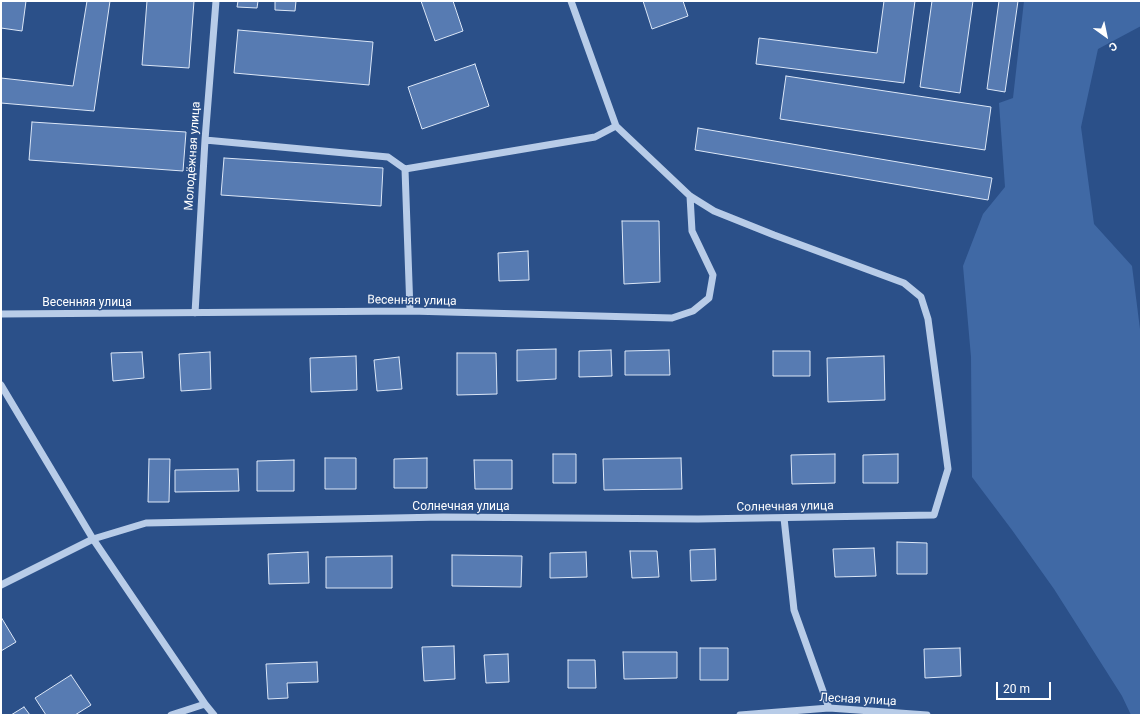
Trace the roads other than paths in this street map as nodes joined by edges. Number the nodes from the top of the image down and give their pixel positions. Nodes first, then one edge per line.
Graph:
1 (216, 1) edge
2 (571, 1) edge
3 (616, 126) junction
4 (205, 140) junction
5 (405, 169) junction
6 (690, 196) junction
7 (410, 311) junction
8 (195, 313) junction
9 (1, 314) edge
10 (1, 385) edge
11 (784, 518) junction
12 (93, 540) junction
13 (1, 585) edge
14 (205, 704) junction
15 (829, 708) junction
16 (171, 715) edge
17 (214, 715) edge
18 (740, 715) edge
19 (927, 715) edge

1 - 4 street, Молодёжная улица
2 - 3 street
3 - 5 street
3 - 6 street
4 - 5 street
4 - 8 street, Молодёжная улица
5 - 7 street
6 - 7 street, Весенняя улица
6 - 11 street, Солнечная улица
7 - 8 street, Весенняя улица
8 - 9 street, Весенняя улица
10 - 12 street
11 - 12 street, Солнечная улица
11 - 15 street
12 - 13 street, Солнечная улица
12 - 14 street
14 - 16 street
14 - 17 street
15 - 18 street, Лесная улица
15 - 19 street, Лесная улица

